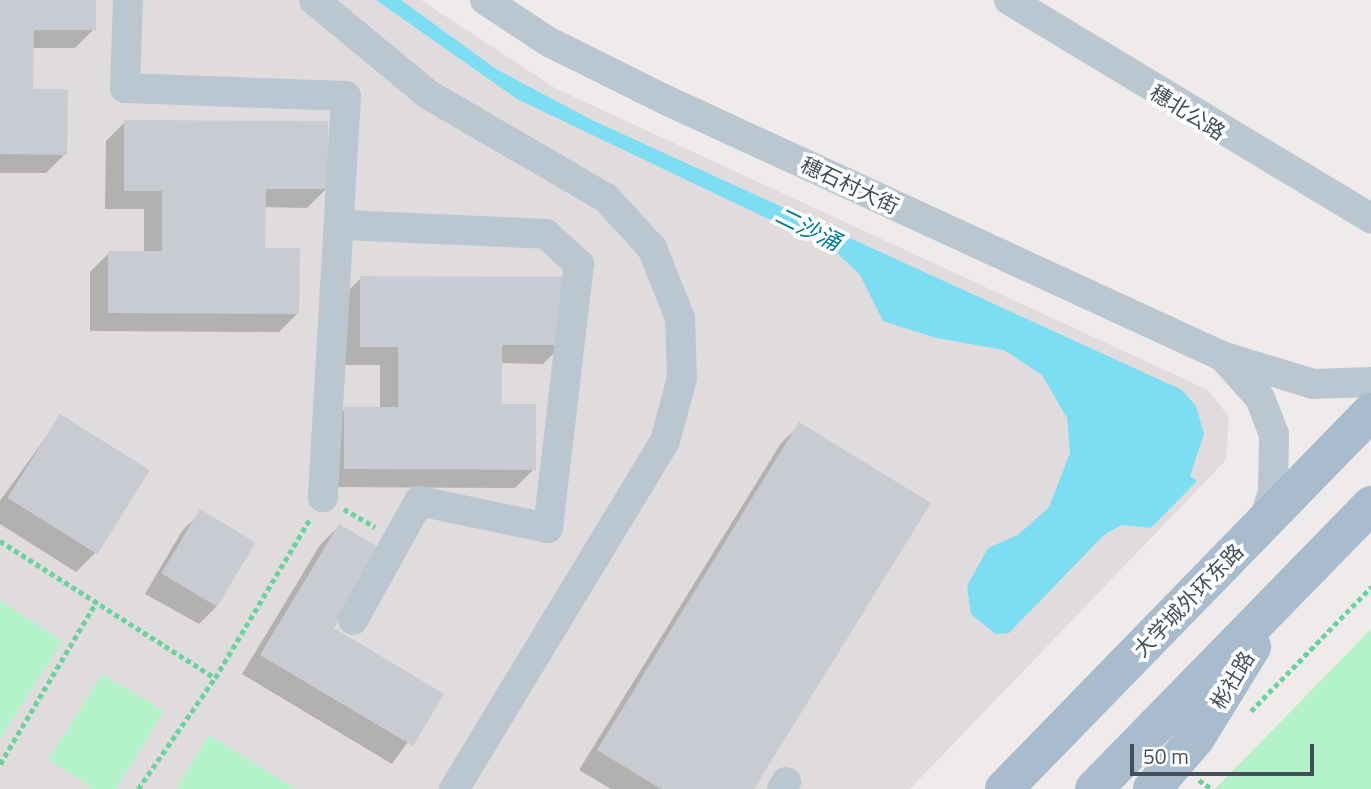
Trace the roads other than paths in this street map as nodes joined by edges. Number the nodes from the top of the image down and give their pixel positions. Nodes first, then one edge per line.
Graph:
1 (128, 0) edge
2 (314, 0) edge
3 (485, 0) edge
4 (1009, 0) edge
5 (1371, 218) edge
6 (344, 225) junction
7 (1222, 356) junction
8 (1371, 382) edge
9 (1371, 412) edge
10 (323, 497) road end
11 (1371, 505) edge
12 (1262, 524) junction
13 (1279, 600) junction
14 (353, 620) dead end
15 (453, 789) edge
16 (1004, 789) edge
17 (1094, 789) edge
18 (1152, 789) edge

1 - 6 street
2 - 15 street
3 - 7 street, 穗石村大街
4 - 5 street, 穗北公路
6 - 10 street
6 - 14 street
7 - 8 street, 穗石村大街
7 - 12 street, 穗石村大街
9 - 12 main road, 大学城外环东路
11 - 13 main road
12 - 16 main road, 大学城外环东路
13 - 17 main road
13 - 18 main road, 彬社路

